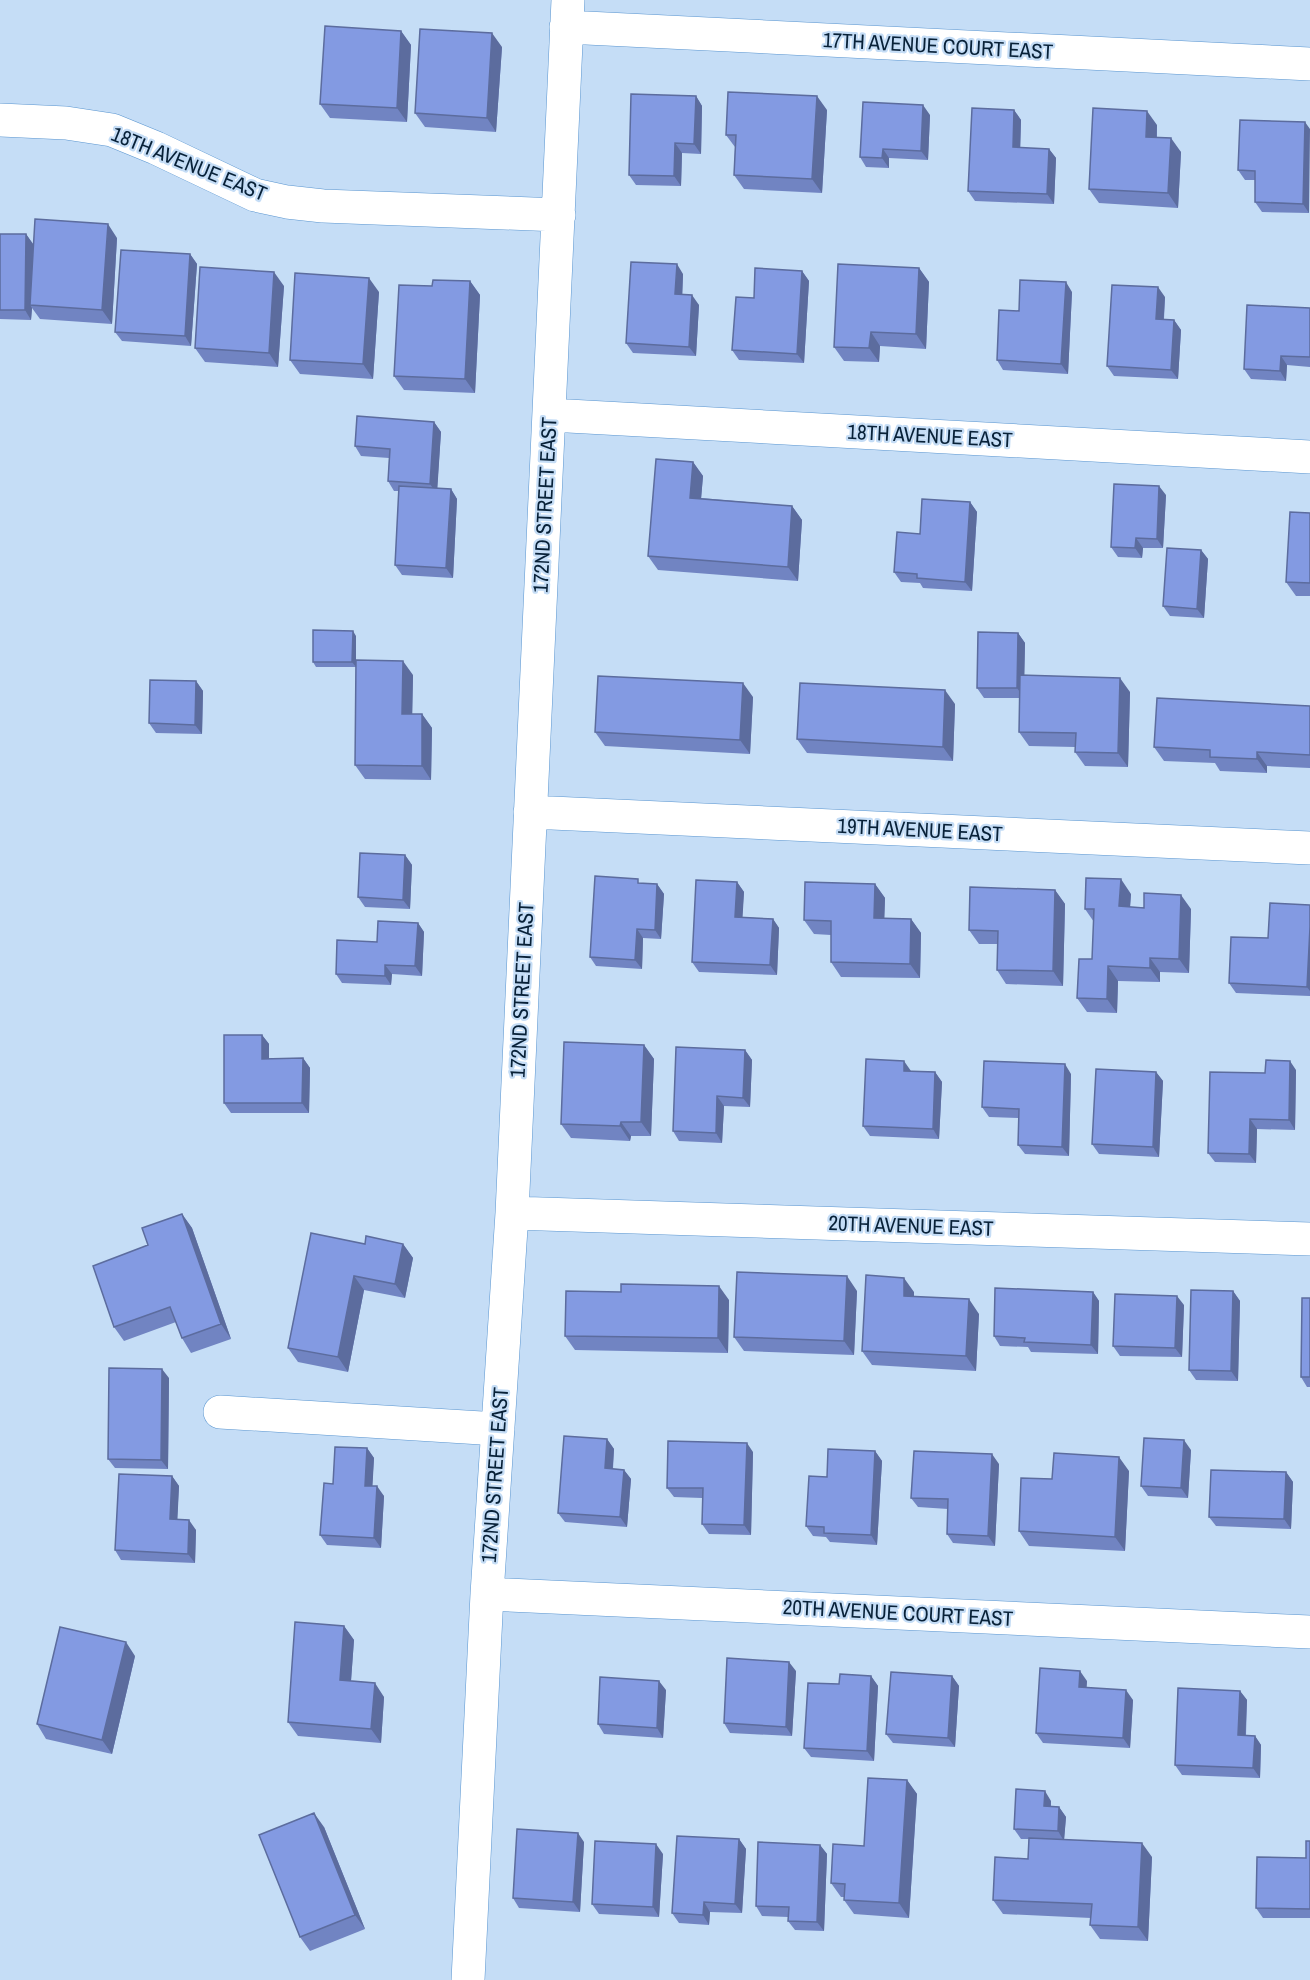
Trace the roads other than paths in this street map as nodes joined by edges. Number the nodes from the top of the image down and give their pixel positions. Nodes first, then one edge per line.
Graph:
1 (567, 14) edge
2 (1310, 64) edge
3 (0, 120) edge
4 (559, 215) junction
5 (550, 416) junction
6 (1310, 457) edge
7 (530, 812) junction
8 (1310, 848) edge
9 (512, 1213) junction
10 (1310, 1239) edge
11 (220, 1412) dead end
12 (498, 1430) junction
13 (487, 1594) junction
14 (1310, 1632) edge
15 (468, 1980) edge

1 - 2 street, 17TH AVENUE COURT EAST
1 - 4 street, 172ND STREET EAST
3 - 4 street, 18TH AVENUE EAST
4 - 5 street, 172ND STREET EAST
5 - 6 street, 18TH AVENUE EAST
5 - 7 street, 172ND STREET EAST
7 - 8 street, 19TH AVENUE EAST
7 - 9 street, 172ND STREET EAST
9 - 10 street, 20TH AVENUE EAST
9 - 12 street, 172ND STREET EAST
11 - 12 street
12 - 13 street, 172ND STREET EAST
13 - 14 street, 20TH AVENUE COURT EAST
13 - 15 street, 172ND STREET EAST

